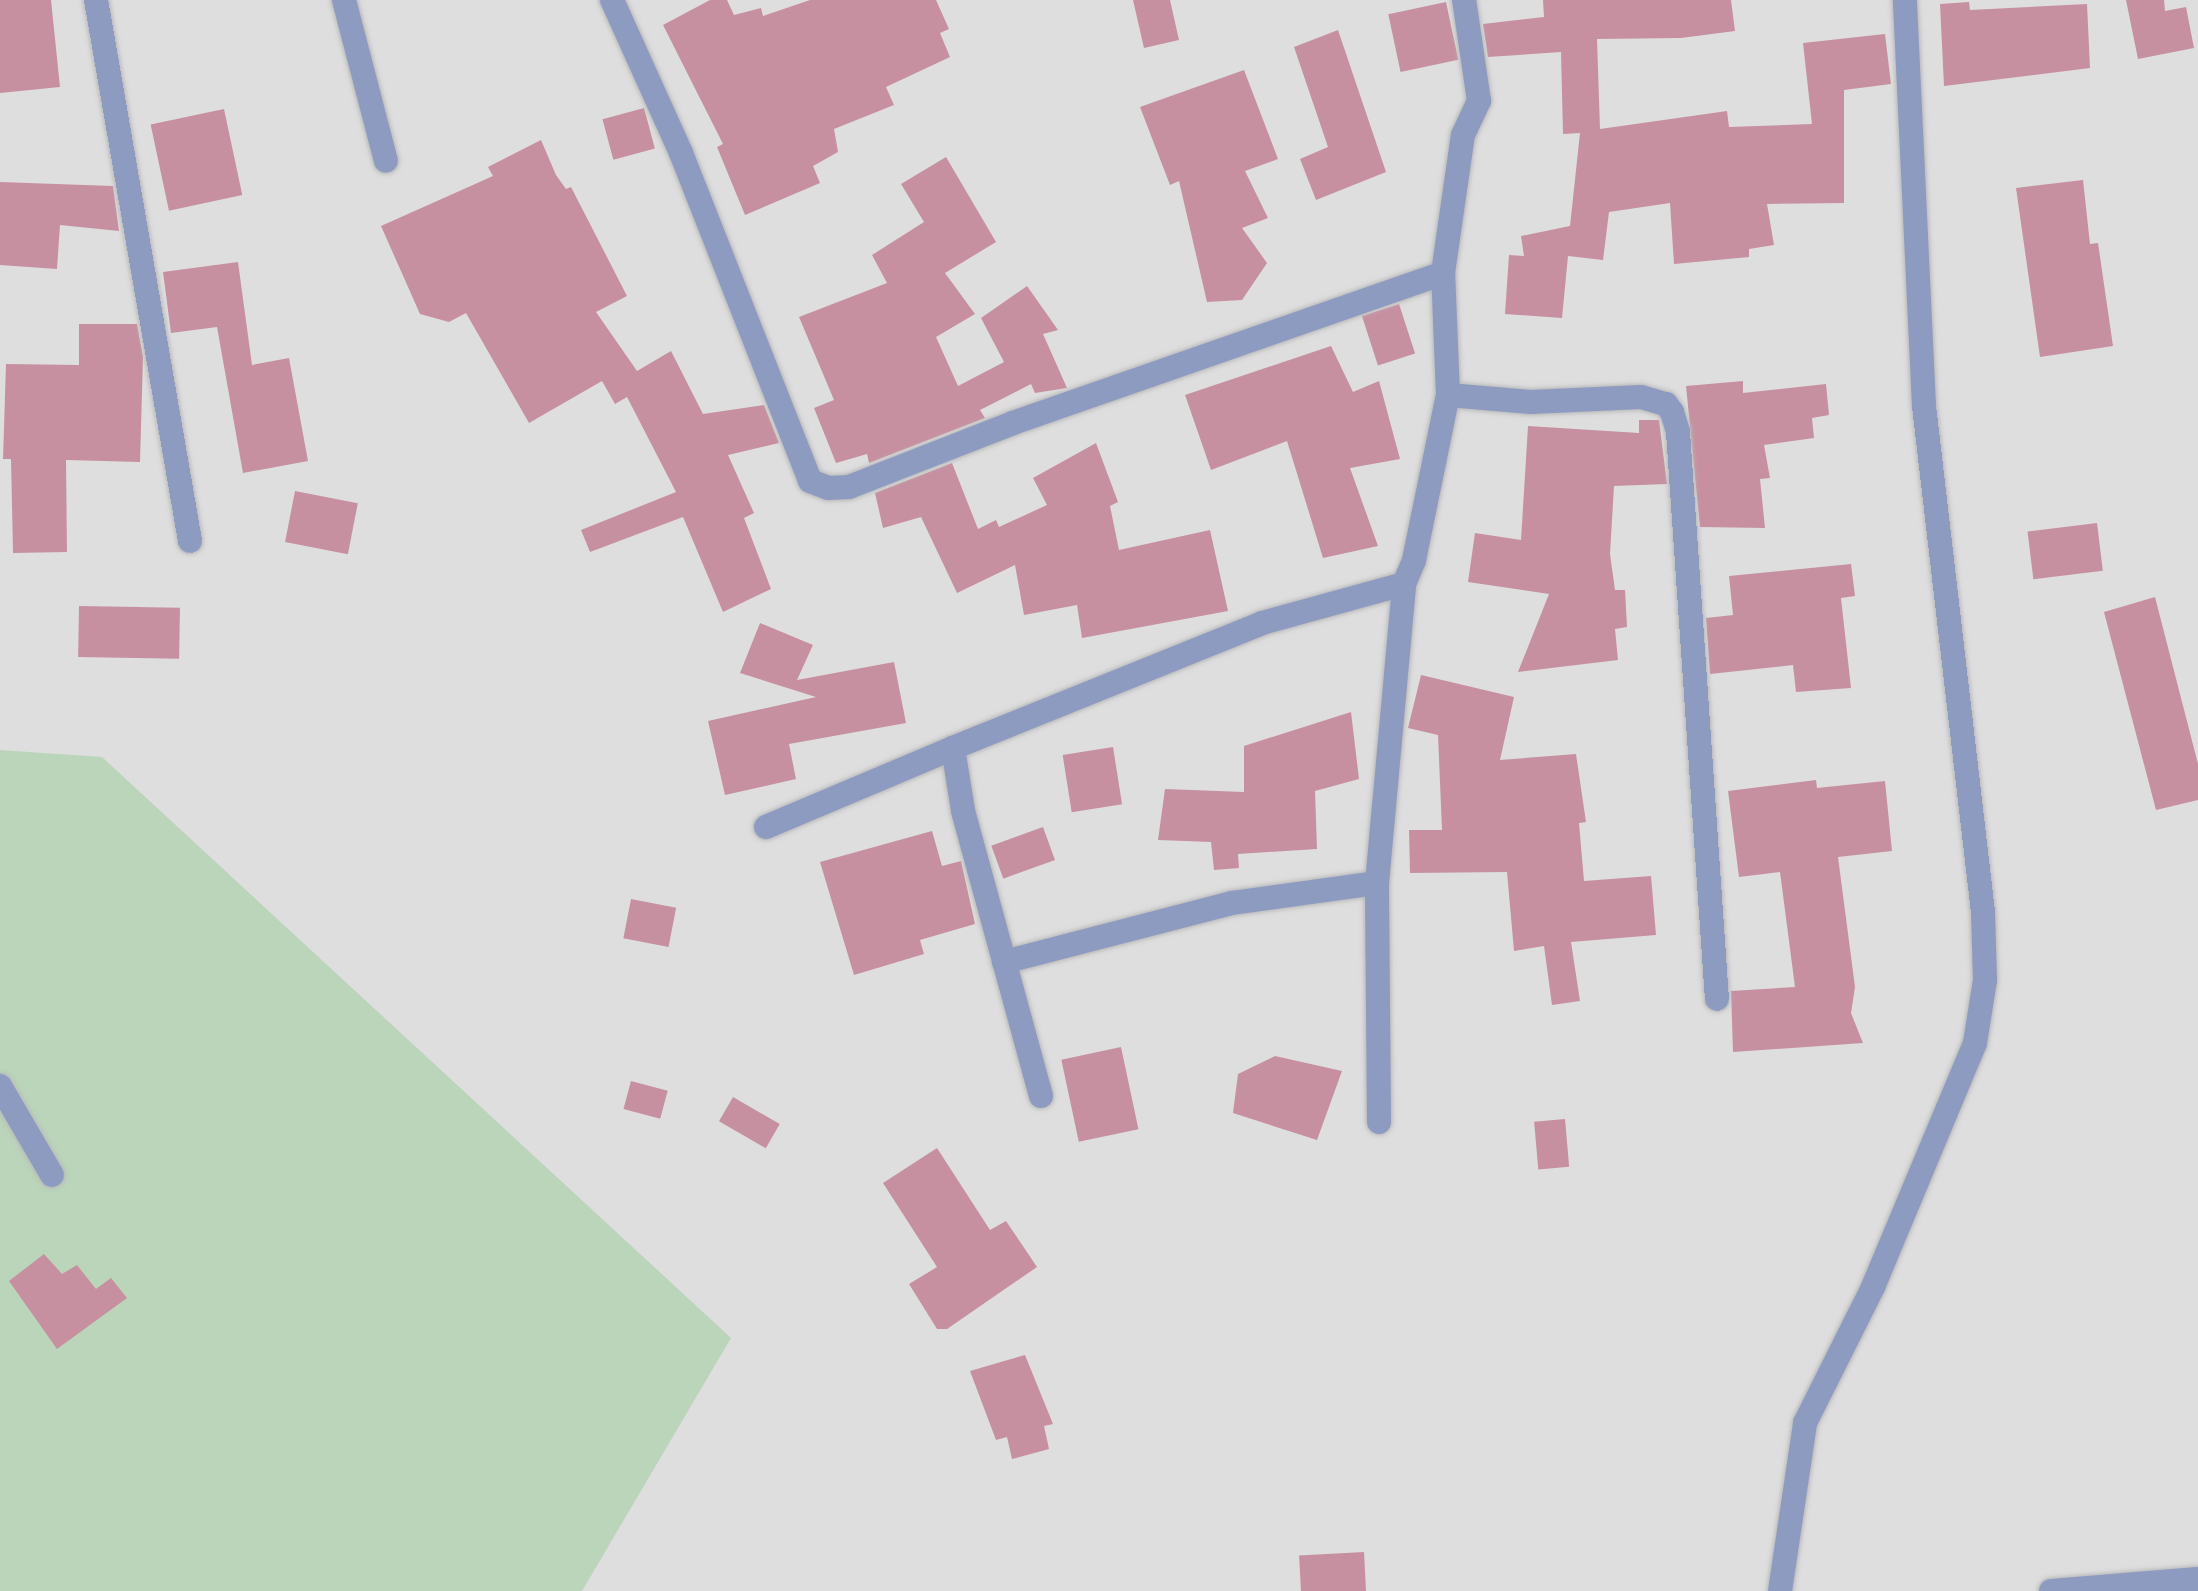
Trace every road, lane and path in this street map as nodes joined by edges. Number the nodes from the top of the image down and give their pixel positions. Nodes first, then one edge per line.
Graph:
1 (96, 0) edge
2 (344, 0) edge
3 (612, 0) edge
4 (1464, 0) edge
5 (1905, 0) edge
6 (386, 161) dead end
7 (1443, 273) junction
8 (1448, 395) junction
9 (190, 541) dead end
10 (1404, 584) junction
11 (953, 748) junction
12 (766, 827) dead end
13 (1377, 883) junction
14 (1004, 962) junction
15 (1717, 999) dead end
16 (0, 1086) edge
17 (1041, 1096) dead end
18 (1379, 1122) dead end
19 (52, 1175) dead end
20 (2198, 1579) edge
21 (1780, 1591) edge
22 (2051, 1591) edge

1 - 9 street
2 - 6 street
3 - 7 street
4 - 7 street
5 - 21 street
7 - 8 street
8 - 10 street
8 - 15 street
10 - 11 street
10 - 13 street
11 - 12 street
11 - 14 street
13 - 14 street
13 - 18 street
14 - 17 street
16 - 19 street
20 - 22 street

